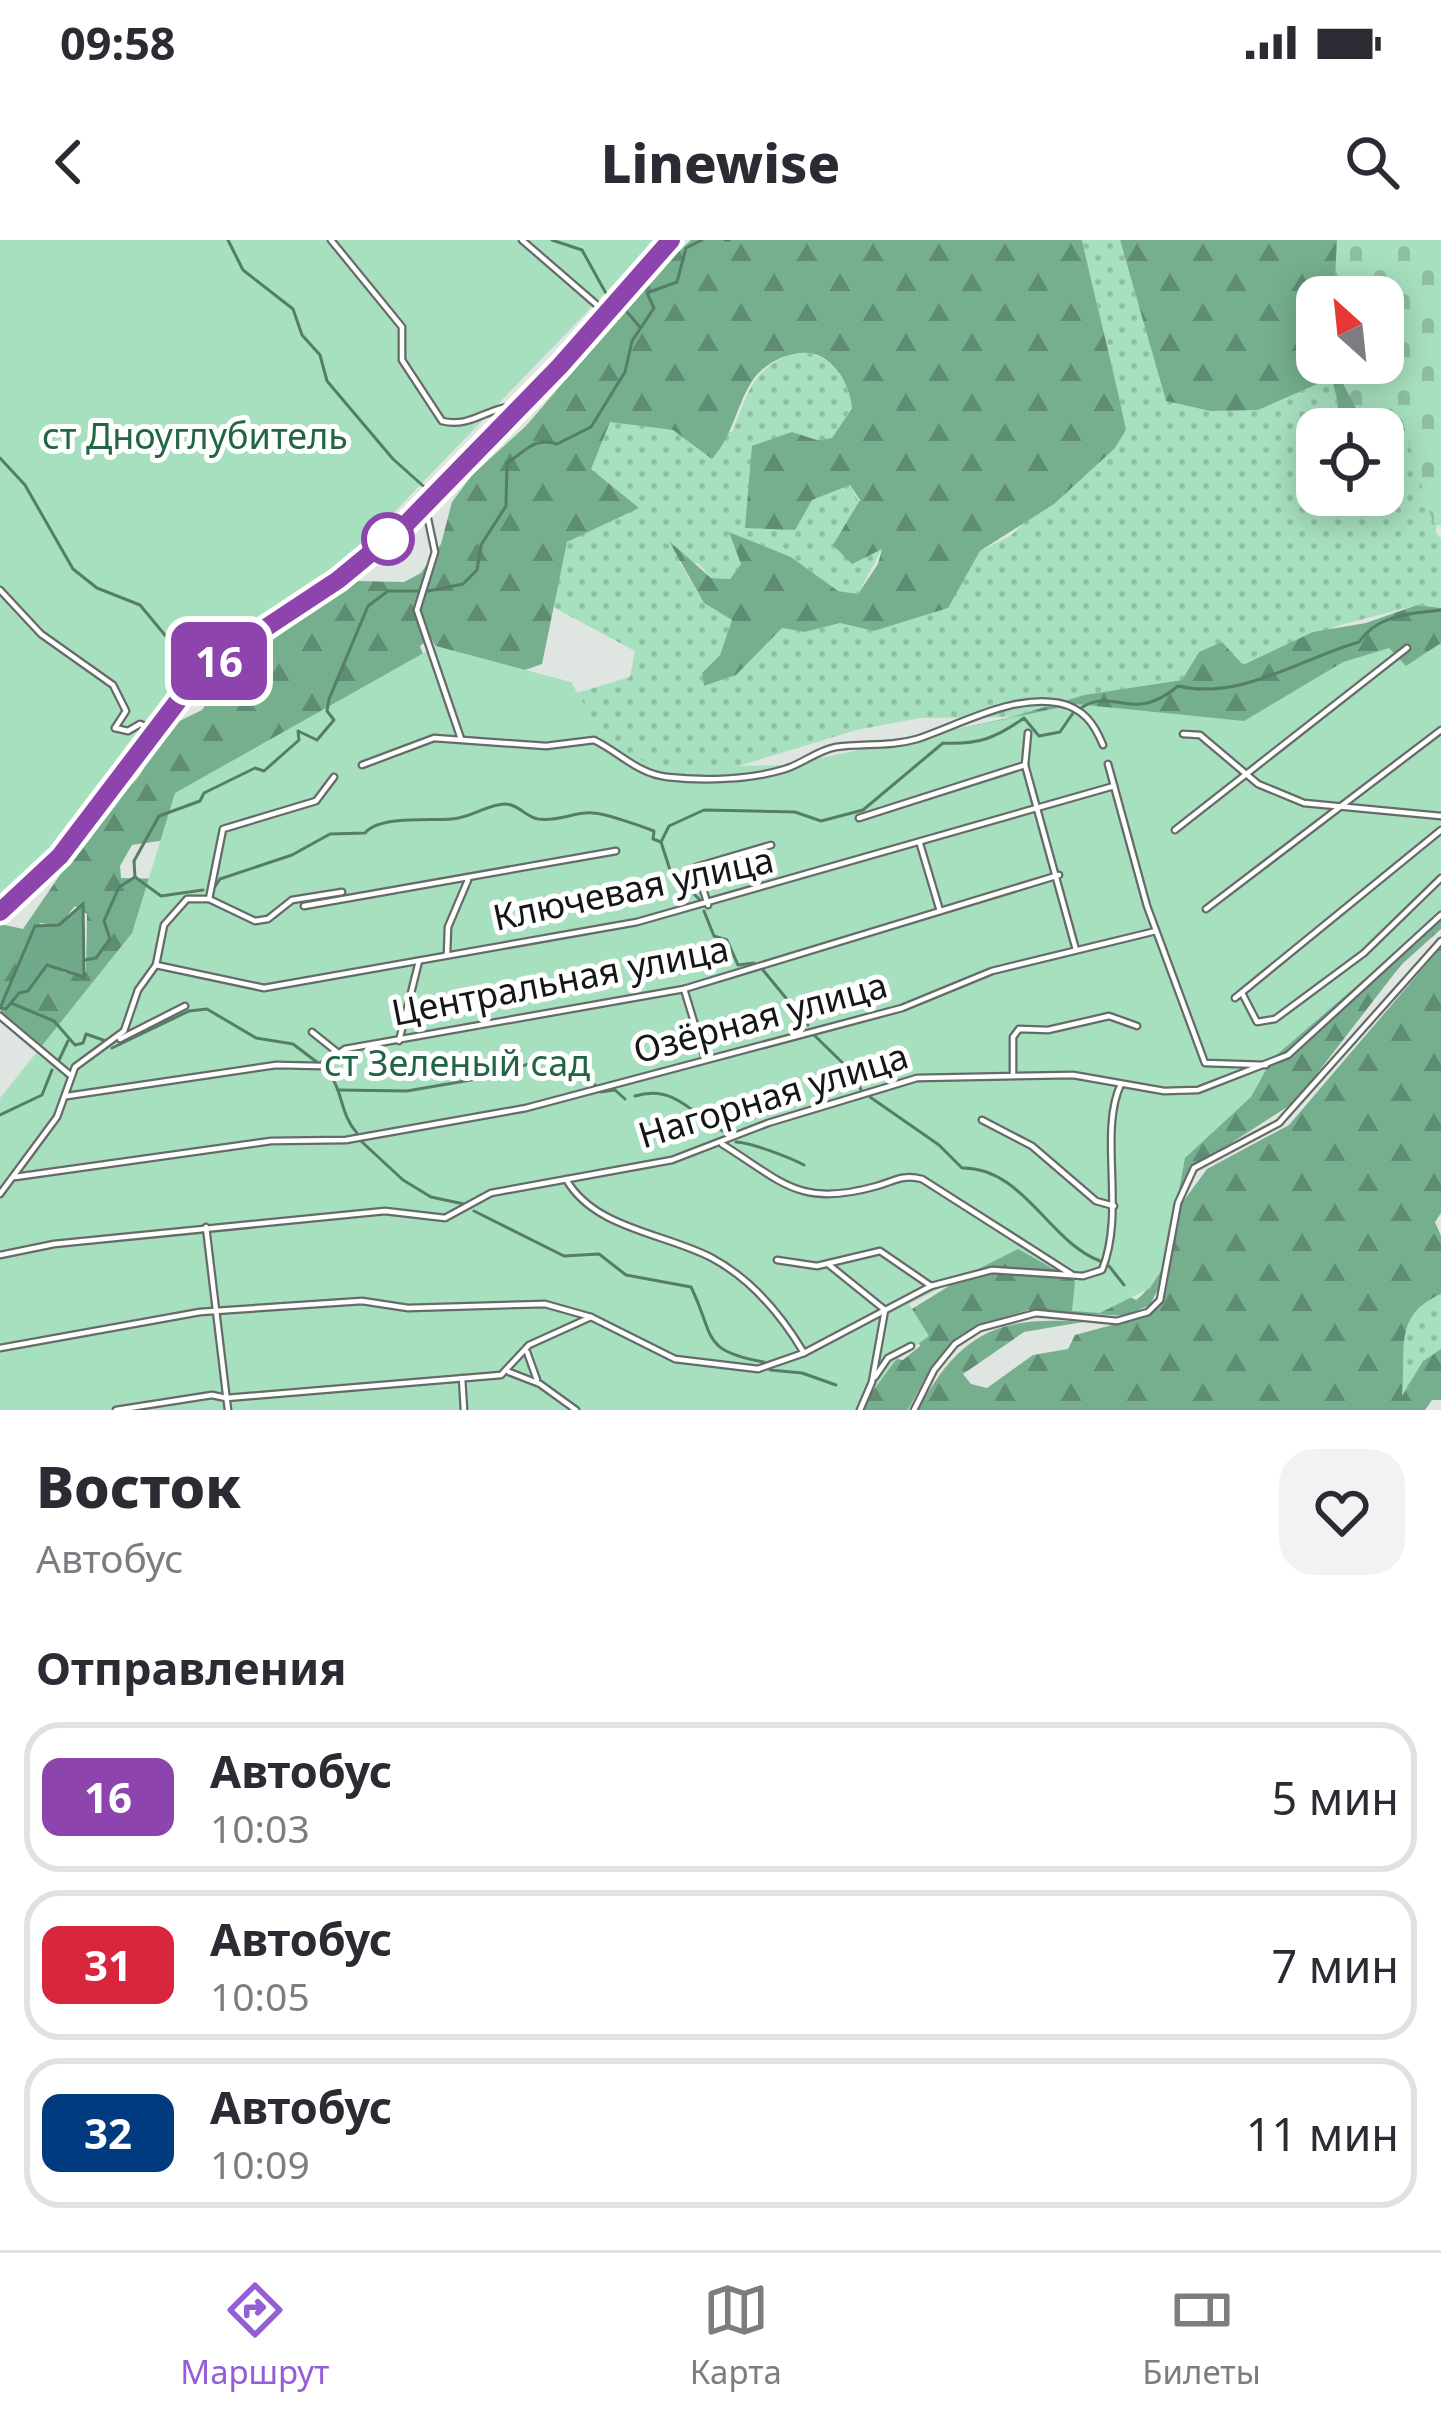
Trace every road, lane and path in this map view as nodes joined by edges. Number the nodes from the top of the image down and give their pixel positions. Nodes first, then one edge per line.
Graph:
1 (331, 240) edge
2 (522, 240) edge
3 (671, 240) edge
4 (604, 311) junction
5 (520, 409) junction
6 (425, 505) junction
7 (0, 590) edge
8 (1407, 648) dead end
9 (153, 729) junction
10 (1441, 730) edge
11 (1028, 733) dead end
12 (1183, 734) dead end
13 (461, 739) junction
14 (1102, 745) dead end
15 (1025, 764) junction
16 (1108, 764) dead end
17 (362, 765) dead end
18 (1246, 774) junction
19 (334, 777) dead end
20 (1114, 786) junction
21 (1339, 805) junction
22 (1037, 806) junction
23 (1441, 816) edge
24 (860, 818) dead end
25 (1174, 830) dead end
26 (1441, 830) edge
27 (920, 844) junction
28 (771, 845) dead end
29 (616, 851) dead end
30 (1059, 875) junction
31 (1441, 878) edge
32 (468, 880) junction
33 (342, 892) dead end
34 (208, 899) junction
35 (708, 905) junction
36 (304, 906) dead end
37 (1206, 909) dead end
38 (940, 911) junction
39 (0, 912) edge
40 (1441, 915) edge
41 (1156, 931) junction
42 (1441, 941) edge
43 (1076, 950) junction
44 (447, 955) junction
45 (419, 961) junction
46 (156, 965) junction
47 (684, 989) junction
48 (1242, 993) junction
49 (1235, 998) dead end
50 (185, 1006) dead end
51 (0, 1016) edge
52 (1137, 1026) dead end
53 (312, 1033) dead end
54 (115, 1041) junction
55 (399, 1041) junction
56 (337, 1052) junction
57 (706, 1059) junction
58 (1271, 1065) junction
59 (70, 1075) junction
60 (1012, 1075) junction
61 (1121, 1084) junction
62 (67, 1096) junction
63 (982, 1120) dead end
64 (722, 1144) junction
65 (15, 1177) junction
66 (566, 1179) junction
67 (0, 1194) edge
68 (1114, 1206) junction
69 (206, 1227) junction
70 (0, 1255) edge
71 (777, 1260) dead end
72 (828, 1264) junction
73 (1072, 1274) junction
74 (931, 1286) junction
75 (884, 1310) junction
76 (215, 1311) junction
77 (591, 1317) junction
78 (529, 1345) junction
79 (911, 1346) dead end
80 (0, 1348) edge
81 (804, 1353) junction
82 (509, 1372) junction
83 (462, 1378) junction
84 (872, 1382) junction
85 (540, 1384) junction
86 (226, 1398) junction
87 (116, 1410) edge
88 (228, 1410) edge
89 (464, 1410) edge
90 (575, 1410) edge
91 (860, 1410) edge
92 (914, 1410) edge

1 - 5 street
2 - 4 street
3 - 4 street
4 - 5 street
5 - 6 street
6 - 9 street
6 - 13 street
7 - 9 street
8 - 18 street
9 - 39 street
10 - 21 street
11 - 15 street
12 - 18 street
13 - 14 street
13 - 17 street
15 - 22 street
15 - 24 street
16 - 20 street
18 - 21 street
18 - 25 street
19 - 34 street
20 - 22 street, Ключевая улица
20 - 41 street
21 - 23 street
21 - 37 street
22 - 27 street, Ключевая улица
22 - 30 street
26 - 48 street
27 - 35 street, Ключевая улица
27 - 38 street
28 - 35 street
29 - 32 street
30 - 38 street, Центральная улица
30 - 43 street
31 - 48 street
32 - 36 street
32 - 44 street
33 - 34 street
34 - 46 street
35 - 44 street, Ключевая улица
38 - 47 street, Центральная улица
40 - 58 street, Нагорная улица
41 - 43 street, Озёрная улица
41 - 58 street
42 - 92 street
43 - 57 street, Озёрная улица
44 - 45 street, Ключевая улица
45 - 46 street, Ключевая улица
45 - 55 street
46 - 54 street
47 - 55 street, Центральная улица
47 - 57 street
48 - 49 street
50 - 54 street
51 - 59 street
52 - 60 street
53 - 56 street
54 - 59 street
55 - 56 street, Центральная улица
56 - 62 street, Центральная улица
57 - 65 street, Озёрная улица
58 - 61 street, Нагорная улица
59 - 62 street
60 - 61 street, Нагорная улица
60 - 64 street, Нагорная улица
61 - 68 street
62 - 65 street
63 - 68 street
64 - 66 street, Нагорная улица
64 - 73 street
65 - 67 street
66 - 69 street, Нагорная улица
66 - 81 street
68 - 73 street
69 - 70 street, Нагорная улица
69 - 76 street
71 - 72 street
72 - 74 street
72 - 75 street
73 - 74 street
74 - 75 street
75 - 81 street
75 - 84 street
76 - 77 street
76 - 80 street
76 - 86 street
77 - 78 street
77 - 81 street
78 - 82 street
78 - 85 street
79 - 84 street
82 - 83 street
82 - 85 street
83 - 86 street
83 - 89 street
84 - 91 street
85 - 90 street
86 - 87 street
86 - 88 street

